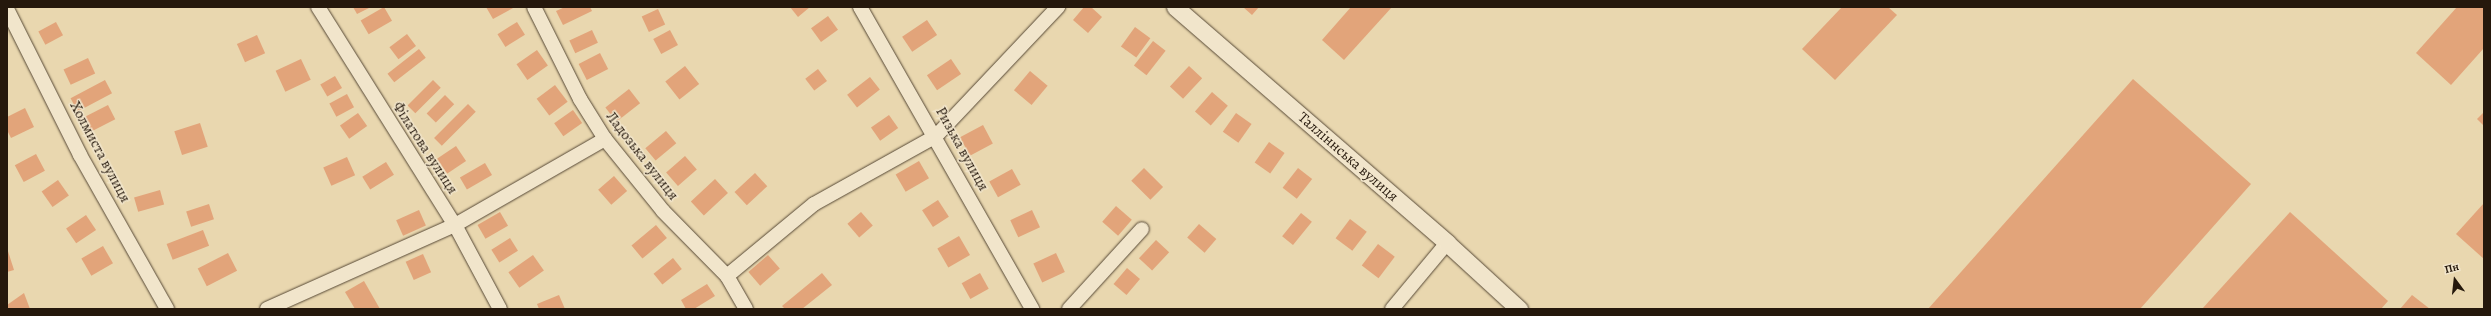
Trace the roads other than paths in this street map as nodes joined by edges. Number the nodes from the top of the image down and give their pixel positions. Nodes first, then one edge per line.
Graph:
1 (318, 7) edge
2 (534, 7) edge
3 (860, 7) edge
4 (1058, 7) edge
5 (1175, 7) edge
6 (7, 9) edge
7 (936, 136) junction
8 (605, 139) junction
9 (455, 225) junction
10 (1142, 229) dead end
11 (1447, 243) junction
12 (727, 276) junction
13 (168, 309) edge
14 (267, 309) edge
15 (500, 309) edge
16 (746, 309) edge
17 (1032, 309) edge
18 (1069, 309) edge
19 (1392, 309) edge
20 (1519, 309) edge

1 - 9 street, Філатова вулиця
2 - 8 street, Ладозька вулиця
3 - 7 street, Ризька вулиця
4 - 7 street
5 - 11 street, Талліннська вулиця
6 - 13 street, Холмиста вулиця
7 - 12 street
7 - 17 street, Ризька вулиця
8 - 9 street
8 - 12 street, Ладозька вулиця
9 - 14 street
9 - 15 street, Філатова вулиця
10 - 18 street
11 - 19 street
11 - 20 street, Талліннська вулиця
12 - 16 street, Ладозька вулиця

